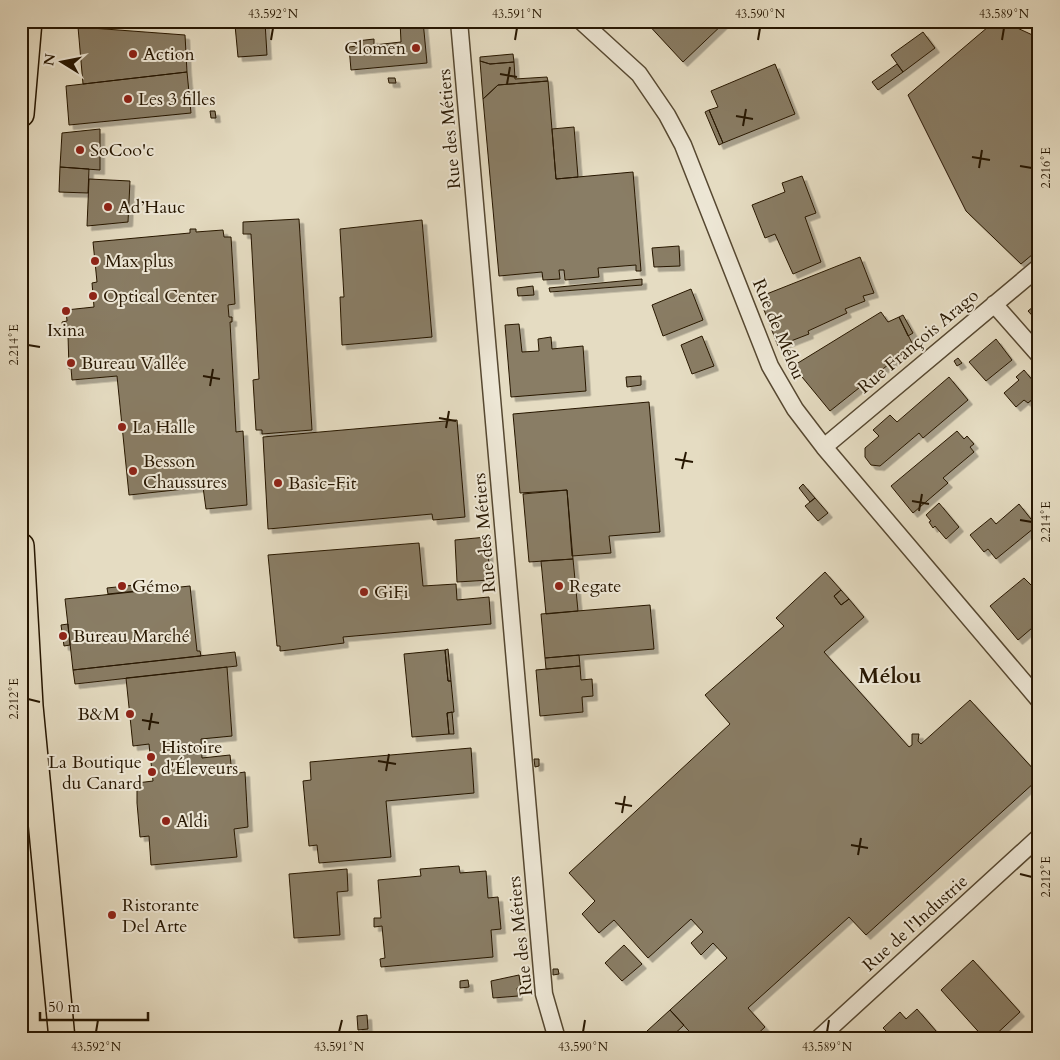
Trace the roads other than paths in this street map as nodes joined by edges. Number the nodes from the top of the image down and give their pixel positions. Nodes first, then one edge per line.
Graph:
1 (29, 21) edge
2 (459, 21) edge
3 (581, 21) edge
4 (21, 114) edge
5 (1039, 267) edge
6 (994, 304) junction
7 (1039, 355) edge
8 (824, 447) junction
9 (21, 546) edge
10 (1039, 700) edge
11 (21, 758) edge
12 (1039, 837) edge
13 (47, 1039) edge
14 (62, 1039) edge
15 (557, 1039) edge
16 (818, 1039) edge

1 - 4 main road
2 - 15 street, Rue des Métiers
3 - 8 street, Rue de Mélou
5 - 6 street, Rue François Arago
6 - 7 street
6 - 8 street, Rue François Arago
8 - 10 street, Rue de Mélou
9 - 14 main road
11 - 13 main road
12 - 16 street, Rue de l'Industrie

